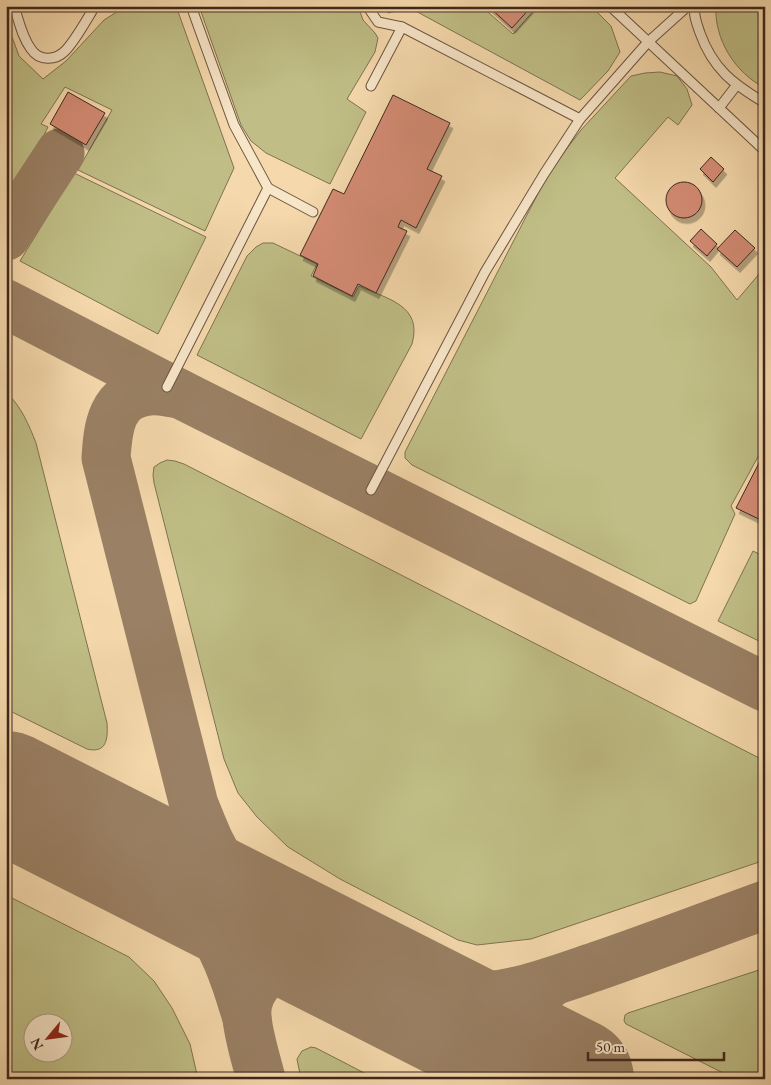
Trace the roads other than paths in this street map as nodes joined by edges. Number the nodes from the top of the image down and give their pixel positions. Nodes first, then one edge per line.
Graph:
1 (14, 6) edge
2 (95, 6) edge
3 (191, 6) edge
4 (367, 6) edge
5 (610, 6) edge
6 (688, 6) edge
7 (695, 6) edge
8 (402, 27) junction
9 (648, 42) junction
10 (371, 86) dead end
11 (736, 86) junction
12 (765, 103) edge
13 (719, 108) junction
14 (580, 119) junction
15 (765, 151) edge
16 (268, 188) junction
17 (313, 212) dead end
18 (167, 387) dead end
19 (372, 490) dead end

1 - 2 lane
3 - 16 lane
4 - 8 lane
5 - 9 lane
6 - 9 lane
7 - 11 lane
8 - 10 lane
8 - 14 lane
9 - 13 lane
9 - 14 lane
11 - 12 lane
11 - 13 lane
13 - 15 lane
14 - 19 lane
16 - 17 lane
16 - 18 lane

